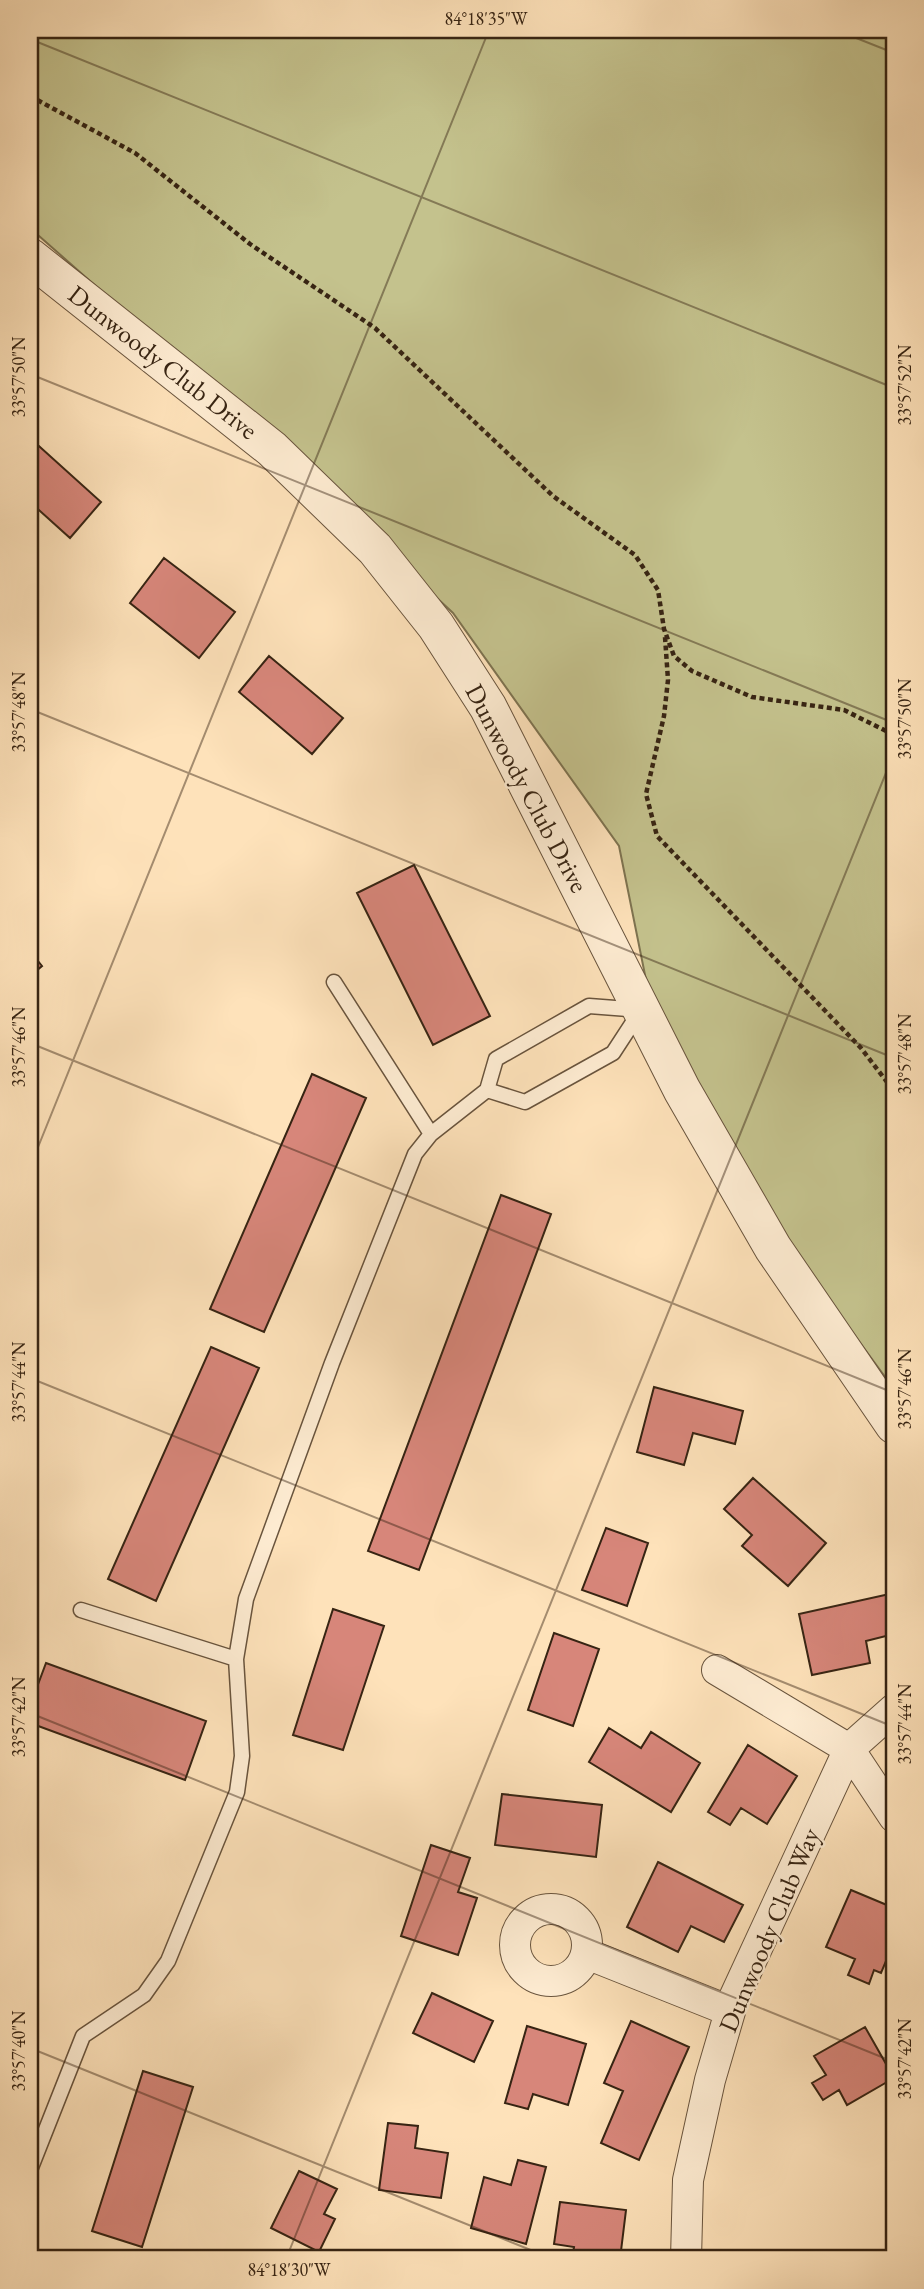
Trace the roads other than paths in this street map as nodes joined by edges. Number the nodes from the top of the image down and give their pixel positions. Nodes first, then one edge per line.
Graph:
1 (30, 257) edge
2 (334, 982) dead end
3 (641, 1010) junction
4 (486, 1090) junction
5 (431, 1134) junction
6 (894, 1425) edge
7 (81, 1610) dead end
8 (236, 1659) junction
9 (717, 1670) dead end
10 (894, 1709) edge
11 (849, 1749) junction
12 (894, 1817) edge
13 (587, 1954) dead end
14 (730, 2011) junction
15 (30, 2170) edge
16 (687, 2259) edge

1 - 3 street, Dunwoody Club Drive
2 - 5 lane
3 - 4 lane
3 - 4 lane
3 - 6 street, Dunwoody Club Drive
4 - 5 lane
5 - 8 lane
7 - 8 lane
8 - 15 lane
9 - 11 street
10 - 11 street, Dunwoody Club Way
11 - 12 street
11 - 14 street, Dunwoody Club Way
13 - 14 street
14 - 16 street, Dunwoody Club Way

